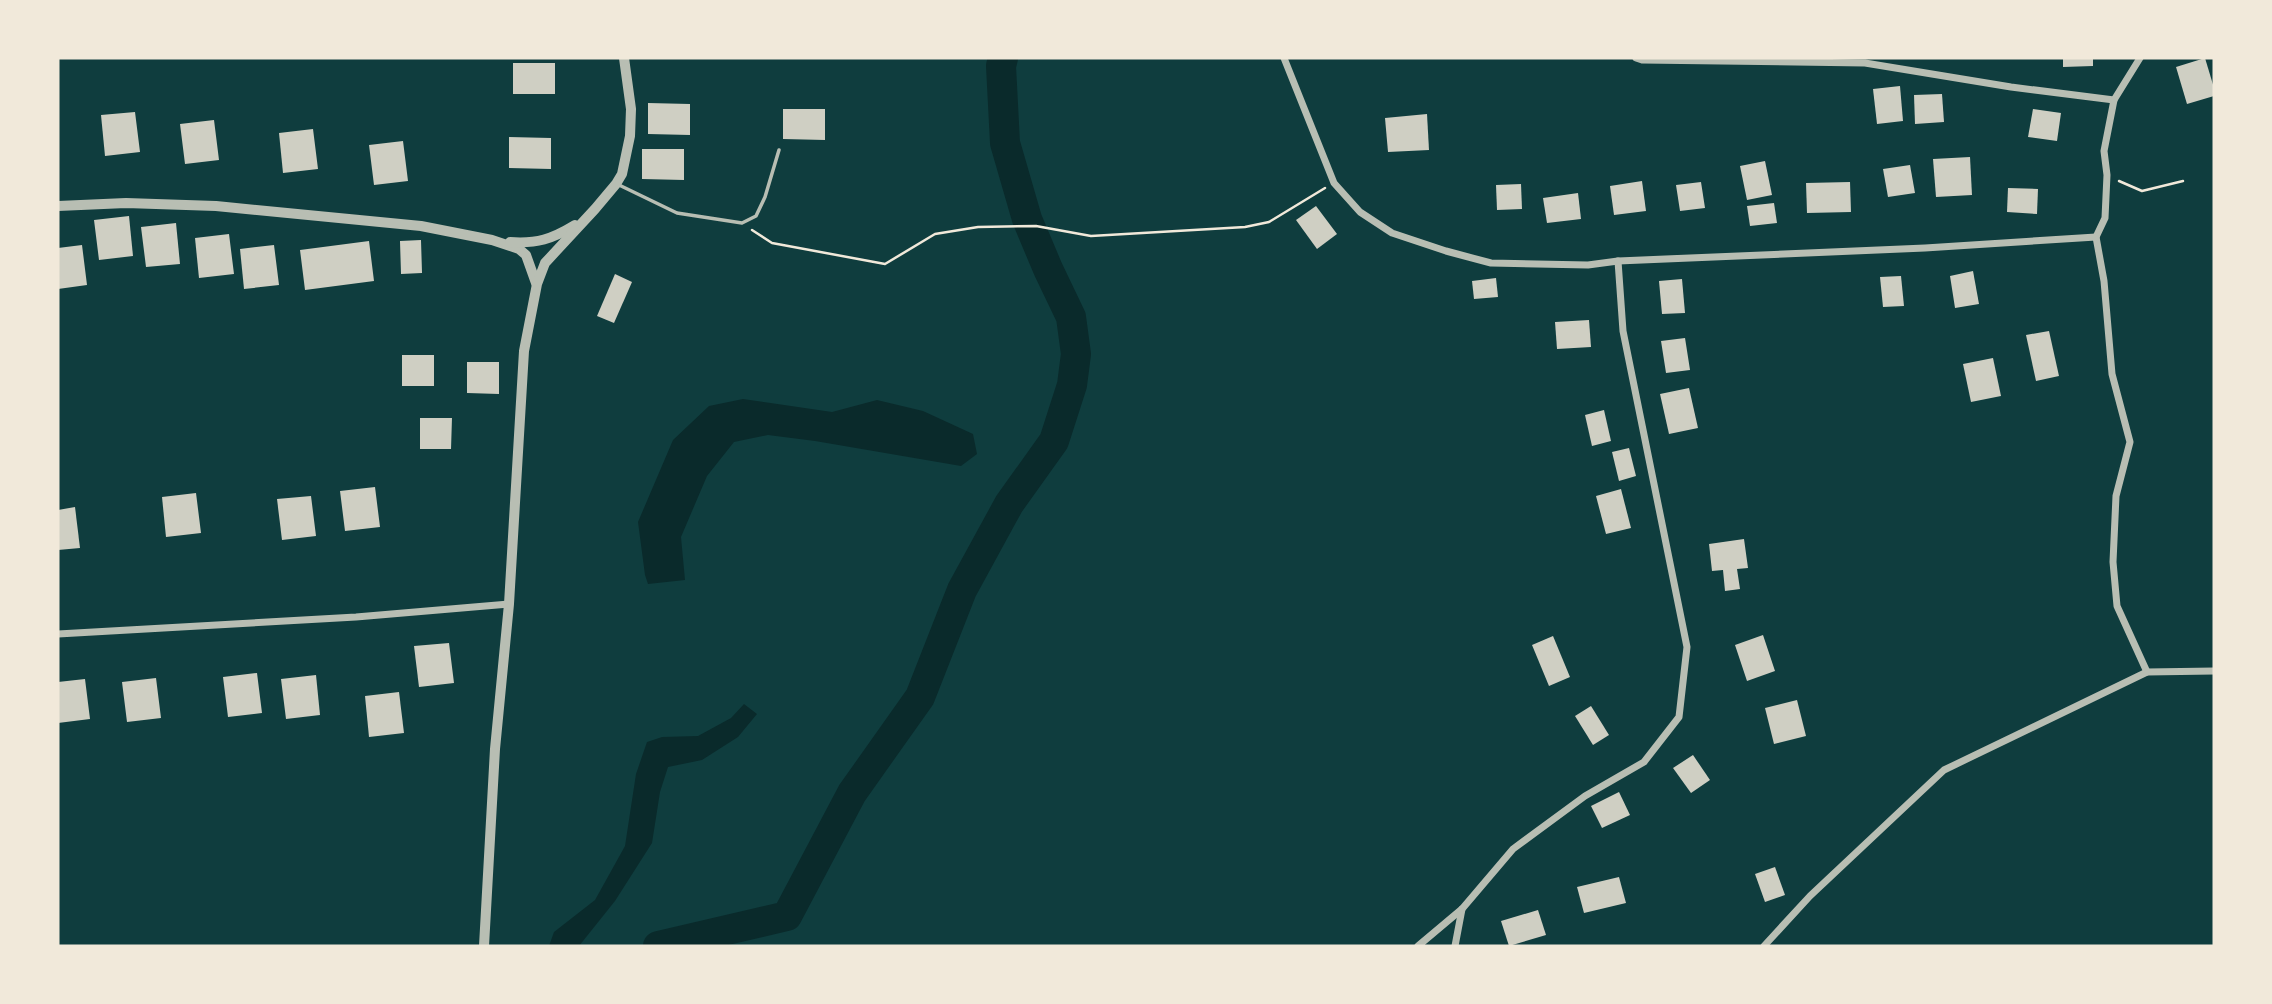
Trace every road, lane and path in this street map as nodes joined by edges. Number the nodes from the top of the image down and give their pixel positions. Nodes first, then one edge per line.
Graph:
1 (624, 58) edge
2 (1284, 58) edge
3 (1636, 58) edge
4 (2140, 58) edge
5 (2114, 100) junction
6 (779, 150) dead end
7 (2106, 175) junction
8 (2183, 181) dead end
9 (1334, 183) junction
10 (616, 184) junction
11 (58, 206) edge
12 (582, 221) junction
13 (742, 223) junction
14 (2096, 237) junction
15 (492, 240) junction
16 (1618, 261) junction
17 (537, 284) junction
18 (509, 604) junction
19 (58, 634) edge
20 (2214, 671) edge
21 (2147, 673) junction
22 (1462, 909) junction
23 (484, 946) edge
24 (1418, 946) edge
25 (1455, 946) edge
26 (1763, 946) edge

1 - 10 street
2 - 9 street
3 - 5 street
4 - 5 street
5 - 7 street
6 - 13 lane
7 - 8 path
7 - 14 street
9 - 13 path
9 - 16 street
10 - 12 street
10 - 13 lane
11 - 15 street
12 - 15 street
12 - 17 street
14 - 16 street
14 - 21 street
15 - 17 street
16 - 22 street
17 - 18 street
18 - 19 street
18 - 23 street
20 - 21 street
21 - 26 street
22 - 24 street
22 - 25 street

